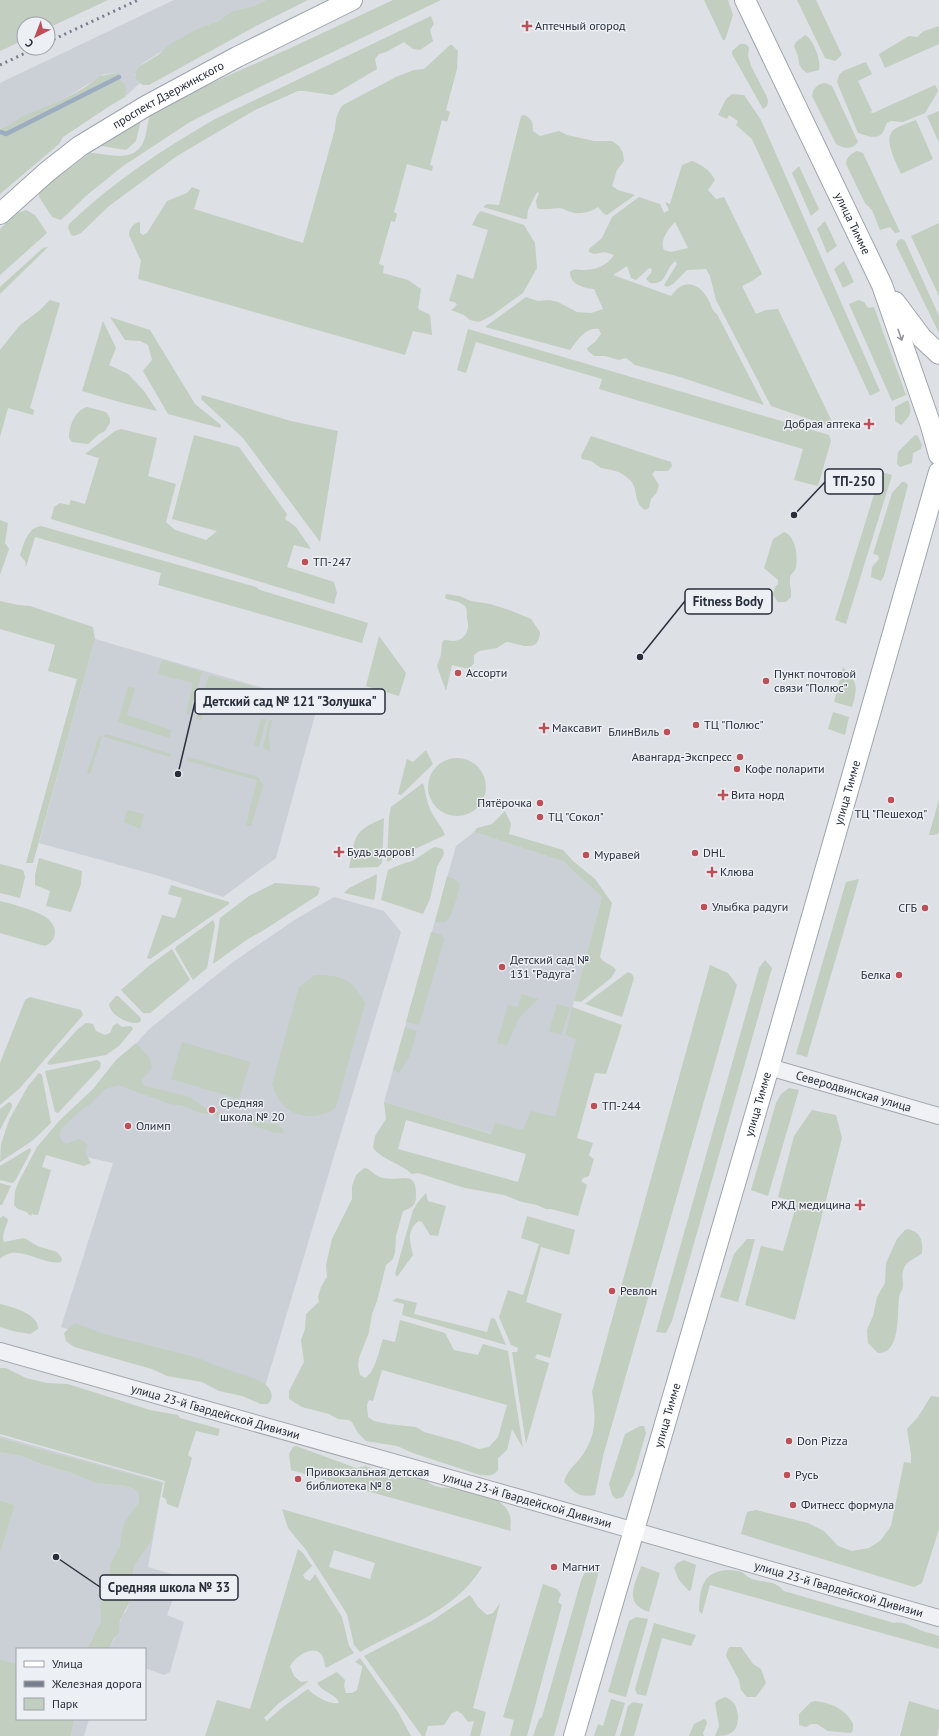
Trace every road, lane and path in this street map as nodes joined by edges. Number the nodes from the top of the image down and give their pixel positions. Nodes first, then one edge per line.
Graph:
1 (352, 0) edge
2 (744, 0) edge
3 (0, 214) edge
4 (882, 285) junction
5 (939, 354) edge
6 (939, 455) edge
7 (939, 472) edge
8 (769, 1067) junction
9 (939, 1116) edge
10 (0, 1351) edge
11 (635, 1530) junction
12 (939, 1618) edge
13 (574, 1736) edge

1 - 3 main road, проспект Дзержинского
2 - 4 main road, улица Тимме
4 - 5 main road
4 -> 6 main road, улица Тимме
7 - 8 main road, улица Тимме
8 - 9 street, Северодвинская улица
8 - 11 main road, улица Тимме
10 - 11 street, улица 23-й Гвардейской Дивизии
11 - 12 street, улица 23-й Гвардейской Дивизии
11 - 13 main road, улица Тимме

